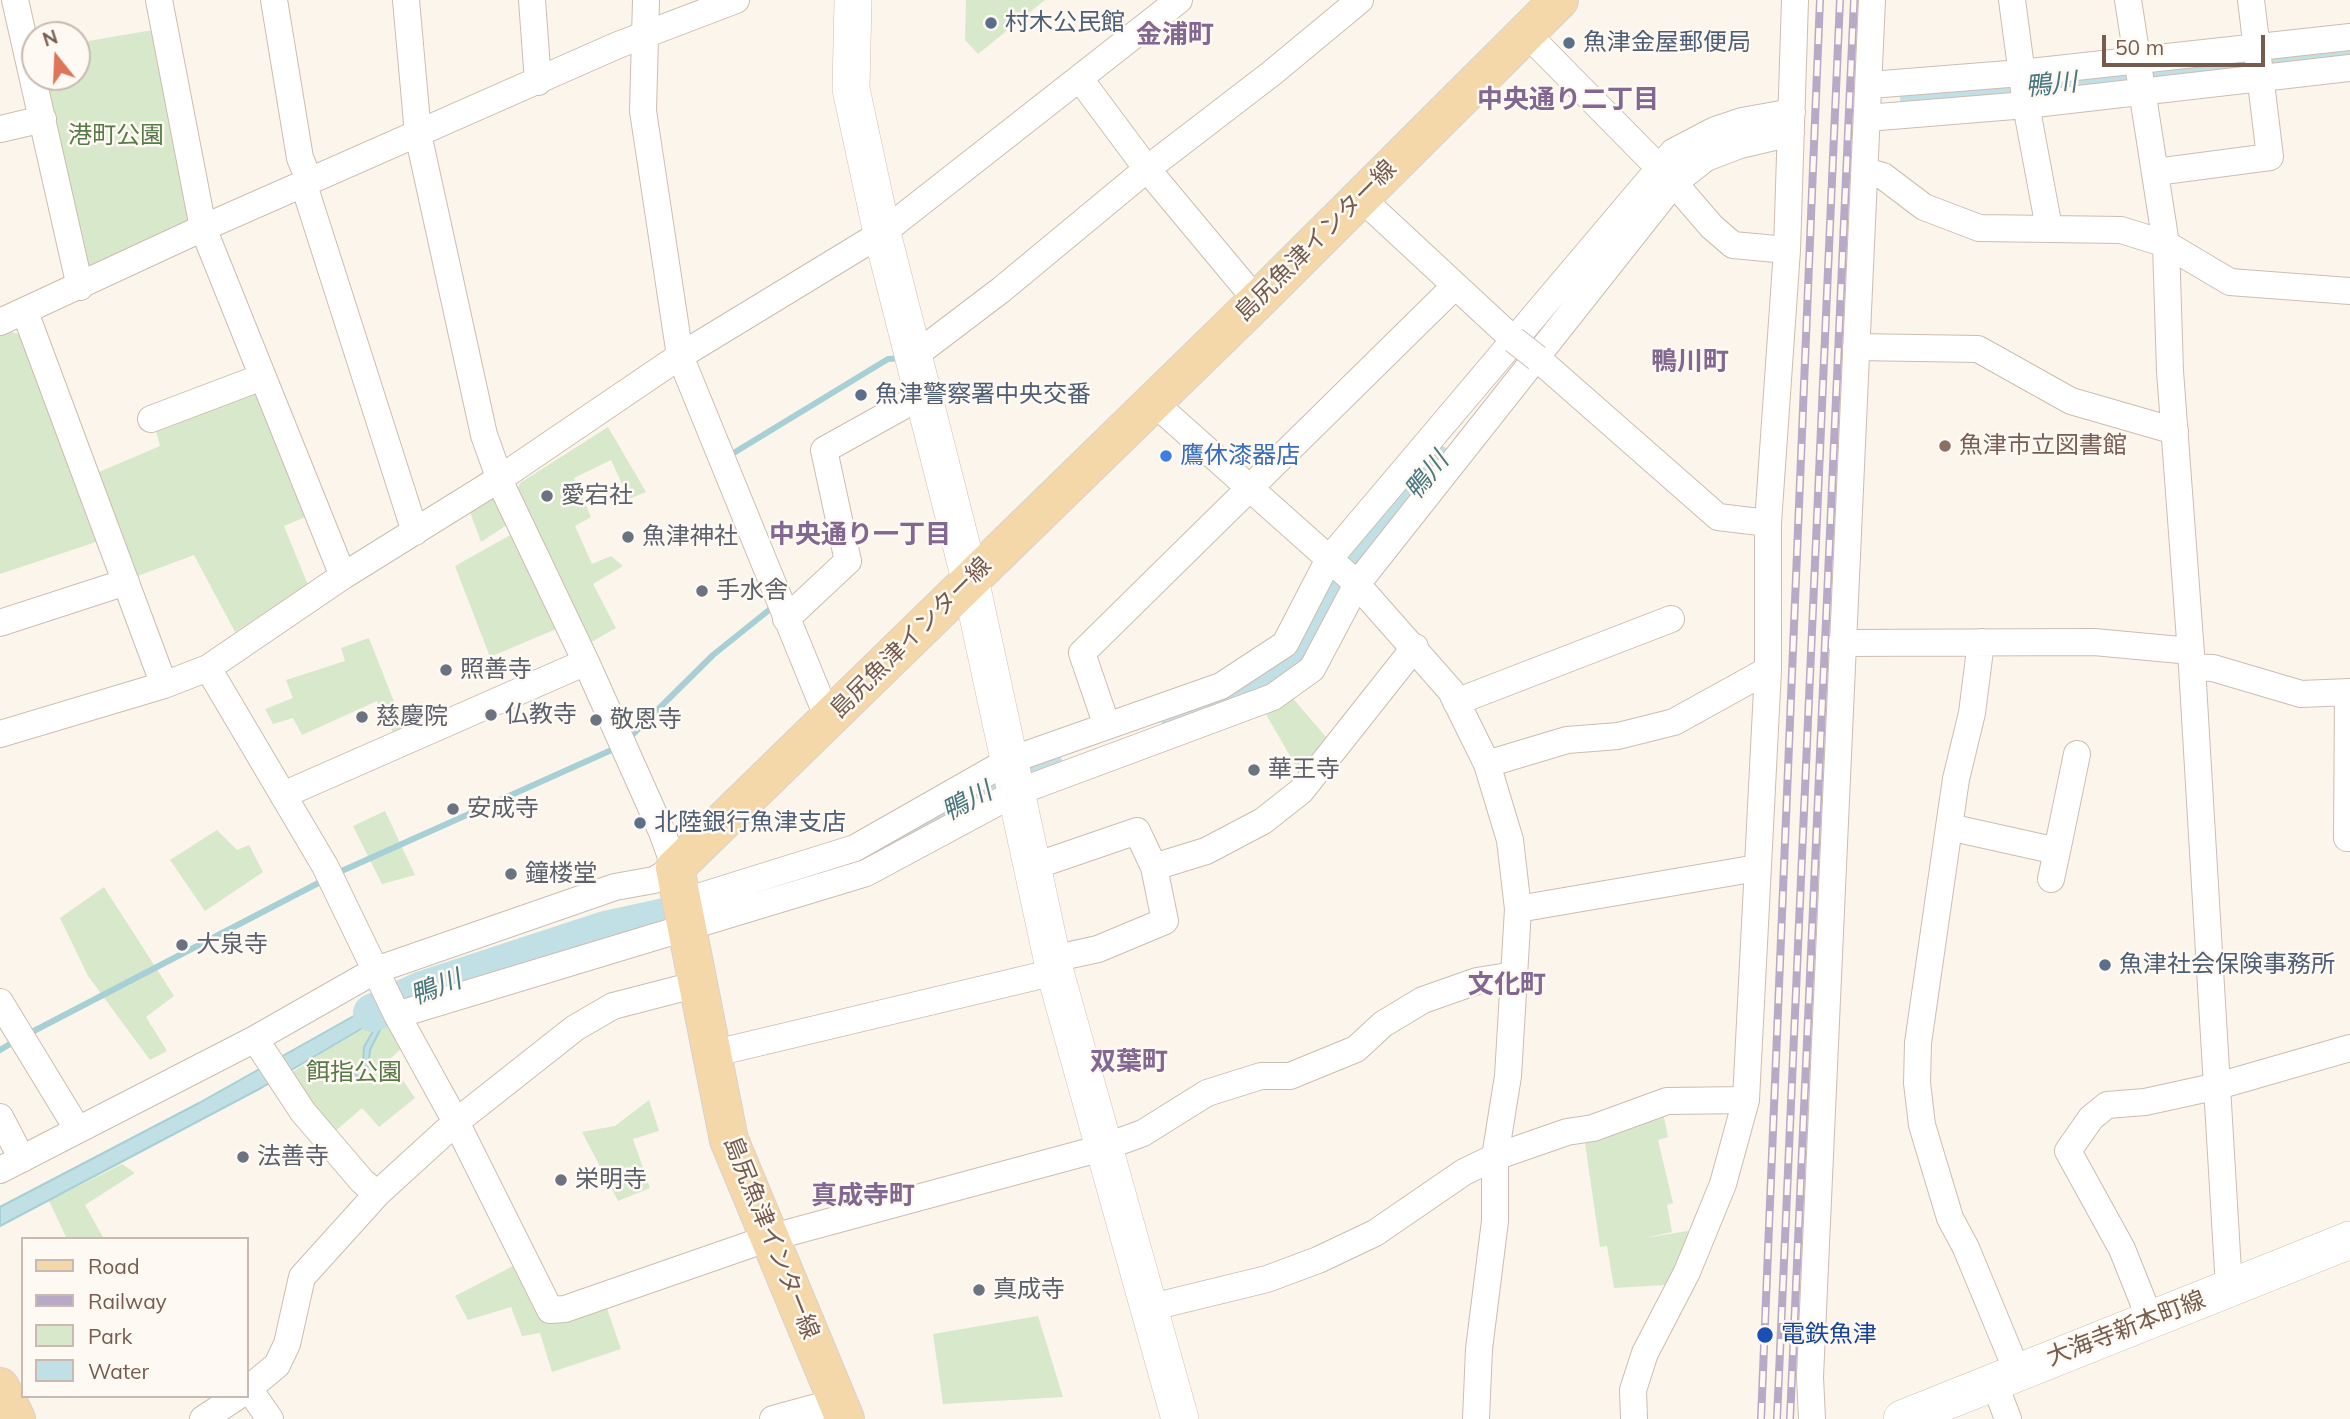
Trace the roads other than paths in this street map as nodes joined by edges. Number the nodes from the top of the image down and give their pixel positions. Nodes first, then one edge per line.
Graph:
1 (15, 0) edge
2 (159, 0) edge
3 (274, 0) edge
4 (406, 0) edge
5 (532, 0) edge
6 (646, 0) edge
7 (736, 0) edge
8 (853, 0) edge
9 (1179, 0) edge
10 (1360, 0) edge
11 (1795, 0) edge
12 (1872, 0) edge
13 (2012, 0) edge
14 (2128, 0) edge
15 (2251, 0) edge
16 (1544, 11) edge
17 (646, 34) junction
18 (2350, 37) edge
19 (2257, 47) junction
20 (2137, 59) junction
21 (2350, 68) edge
22 (2260, 78) junction
23 (1080, 79) junction
24 (538, 82) junction
25 (1870, 85) junction
26 (2023, 89) junction
27 (2141, 91) junction
28 (1867, 118) junction
29 (43, 119) junction
30 (1791, 123) junction
31 (0, 129) edge
32 (418, 134) junction
33 (1147, 169) junction
34 (1865, 171) junction
35 (2156, 172) junction
36 (1667, 177) junction
37 (307, 184) junction
38 (1360, 197) junction
39 (203, 228) junction
40 (2049, 228) junction
41 (882, 233) junction
42 (2166, 244) junction
43 (1787, 250) junction
44 (1455, 286) junction
45 (80, 287) junction
46 (2350, 291) edge
47 (1257, 301) junction
48 (25, 312) junction
49 (0, 322) edge
50 (1856, 347) junction
51 (680, 356) junction
52 (914, 356) junction
53 (262, 377) junction
54 (923, 395) junction
55 (1152, 401) junction
56 (151, 419) dead end
57 (2175, 431) junction
58 (499, 479) junction
59 (1251, 489) junction
60 (1768, 523) junction
61 (415, 532) junction
62 (1331, 561) junction
63 (343, 576) junction
64 (970, 579) junction
65 (126, 582) junction
66 (1355, 582) junction
67 (786, 619) junction
68 (1671, 619) dead end
69 (0, 623) edge
70 (1981, 642) junction
71 (1841, 643) junction
72 (1415, 647) junction
73 (2192, 659) junction
74 (586, 662) junction
75 (208, 668) junction
76 (1768, 670) junction
77 (164, 685) junction
78 (2349, 692) edge
79 (1457, 702) junction
80 (829, 721) junction
81 (1107, 726) junction
82 (0, 732) edge
83 (2077, 754) dead end
84 (1487, 764) junction
85 (1011, 774) junction
86 (283, 795) junction
87 (1949, 827) junction
88 (2347, 838) dead end
89 (2057, 851) junction
90 (1032, 867) junction
91 (1154, 867) junction
92 (1757, 868) junction
93 (2051, 879) dead end
94 (682, 900) junction
95 (1518, 909) junction
96 (1054, 966) junction
97 (1514, 975) junction
98 (381, 981) junction
99 (698, 984) junction
100 (0, 1002) edge
101 (397, 1016) junction
102 (10, 1044) edge
103 (2350, 1048) edge
104 (711, 1054) junction
105 (267, 1060) junction
106 (2218, 1086) junction
107 (1746, 1100) junction
108 (0, 1117) edge
109 (456, 1122) junction
110 (78, 1130) junction
111 (1102, 1148) junction
112 (1495, 1157) junction
113 (11, 1164) edge
114 (377, 1194) junction
115 (769, 1238) junction
116 (2350, 1240) edge
117 (2229, 1288) junction
118 (1148, 1308) junction
119 (2150, 1319) junction
120 (2005, 1377) junction
121 (0, 1387) edge
122 (248, 1389) edge
123 (248, 1395) edge
124 (236, 1398) edge
125 (842, 1410) edge
126 (16, 1419) edge
127 (203, 1419) edge
128 (270, 1419) edge
129 (773, 1419) edge
130 (1180, 1419) edge
131 (1476, 1419) edge
132 (1634, 1419) edge
133 (1812, 1419) edge
134 (1902, 1419) edge
135 (2008, 1419) edge

1 - 29 street
2 - 39 street
3 - 37 street
4 - 32 street
5 - 24 street
6 - 17 street
7 - 17 street
8 - 41 street
9 - 23 street
10 - 33 street
11 - 30 street
12 - 25 street
13 - 26 street
14 - 20 street
15 - 19 street
16 - 36 street
16 - 38 main road, 島尻魚津インター線
17 - 24 street
17 - 51 street
18 - 19 street
19 - 20 street
19 - 22 street
20 - 26 street
20 - 27 street
21 - 22 street
22 - 27 street
22 - 35 street
23 - 33 street
23 - 41 street
24 - 32 street
25 - 26 street
25 - 28 street
26 - 27 street
26 - 28 street
26 - 40 street
27 - 35 street
28 - 34 street
29 - 31 street
29 - 45 street
30 - 36 street
30 - 43 street
32 - 37 street
32 - 58 street
33 - 47 street
33 - 52 street
34 - 40 street
34 - 50 street
35 - 42 street
36 - 43 street
36 - 62 street
36 - 66 street
37 - 39 street
37 - 61 street
38 - 44 street
38 - 47 main road, 島尻魚津インター線
39 - 45 street
39 - 53 street
40 - 42 street
41 - 51 street
41 - 52 street
42 - 46 street
42 - 57 street
43 - 60 street
44 - 59 street
44 - 60 street, bridge
45 - 48 street
47 - 55 main road, 島尻魚津インター線
48 - 49 street
48 - 65 street
50 - 57 street
50 - 71 street
51 - 58 street
51 - 67 street
52 - 54 street
53 - 56 street
53 - 63 street
54 - 64 street
54 - 67 street
55 - 59 street
55 - 64 main road, 島尻魚津インター線
57 - 73 street
58 - 61 street
58 - 74 street
59 - 62 street
59 - 81 street
60 - 76 street
61 - 63 street
62 - 66 street
62 - 81 street
63 - 75 street
64 - 80 main road, 島尻魚津インター線
64 - 85 street
65 - 69 street
65 - 77 street
66 - 72 street
66 - 85 street
67 - 80 street
68 - 79 street
70 - 71 street
70 - 73 street
70 - 87 street
71 - 133 street
72 - 79 street
72 - 91 street
73 - 78 street
73 - 106 street
74 - 86 street
74 - 94 street
75 - 77 street
75 - 86 street
76 - 84 street
76 - 92 street
77 - 82 street
78 - 88 street
79 - 84 street
80 - 94 main road, 島尻魚津インター線
81 - 85 street
83 - 89 street
84 - 95 street
85 - 90 street
85 - 94 street
86 - 98 street
87 - 89 street
87 - 120 street
89 - 93 street
90 - 91 street
90 - 96 street
91 - 96 street
92 - 95 street
92 - 107 street
94 - 98 street
94 - 99 main road, 島尻魚津インター線
94 - 101 street
95 - 97 street
96 - 104 street
96 - 111 street
97 - 111 street
97 - 112 street
98 - 101 street
98 - 105 street
99 - 104 main road, 島尻魚津インター線
99 - 109 street
100 - 102 street
101 - 109 street
102 - 110 street
103 - 106 street
104 - 115 main road, 島尻魚津インター線
105 - 110 street
105 - 114 street
106 - 117 street
106 - 119 street
107 - 112 street
107 - 132 street
108 - 113 street
109 - 114 street
109 - 115 street
110 - 113 street
111 - 115 street
111 - 118 street
112 - 118 street
112 - 131 street
114 - 122 street
115 - 125 main road, 島尻魚津インター線
116 - 117 street, 大海寺新本町線
117 - 119 street, 大海寺新本町線
118 - 130 street
119 - 120 street, 大海寺新本町線
120 - 134 street, 大海寺新本町線
120 - 135 street
121 - 126 main road
123 - 128 street
124 - 127 street
125 - 129 street

